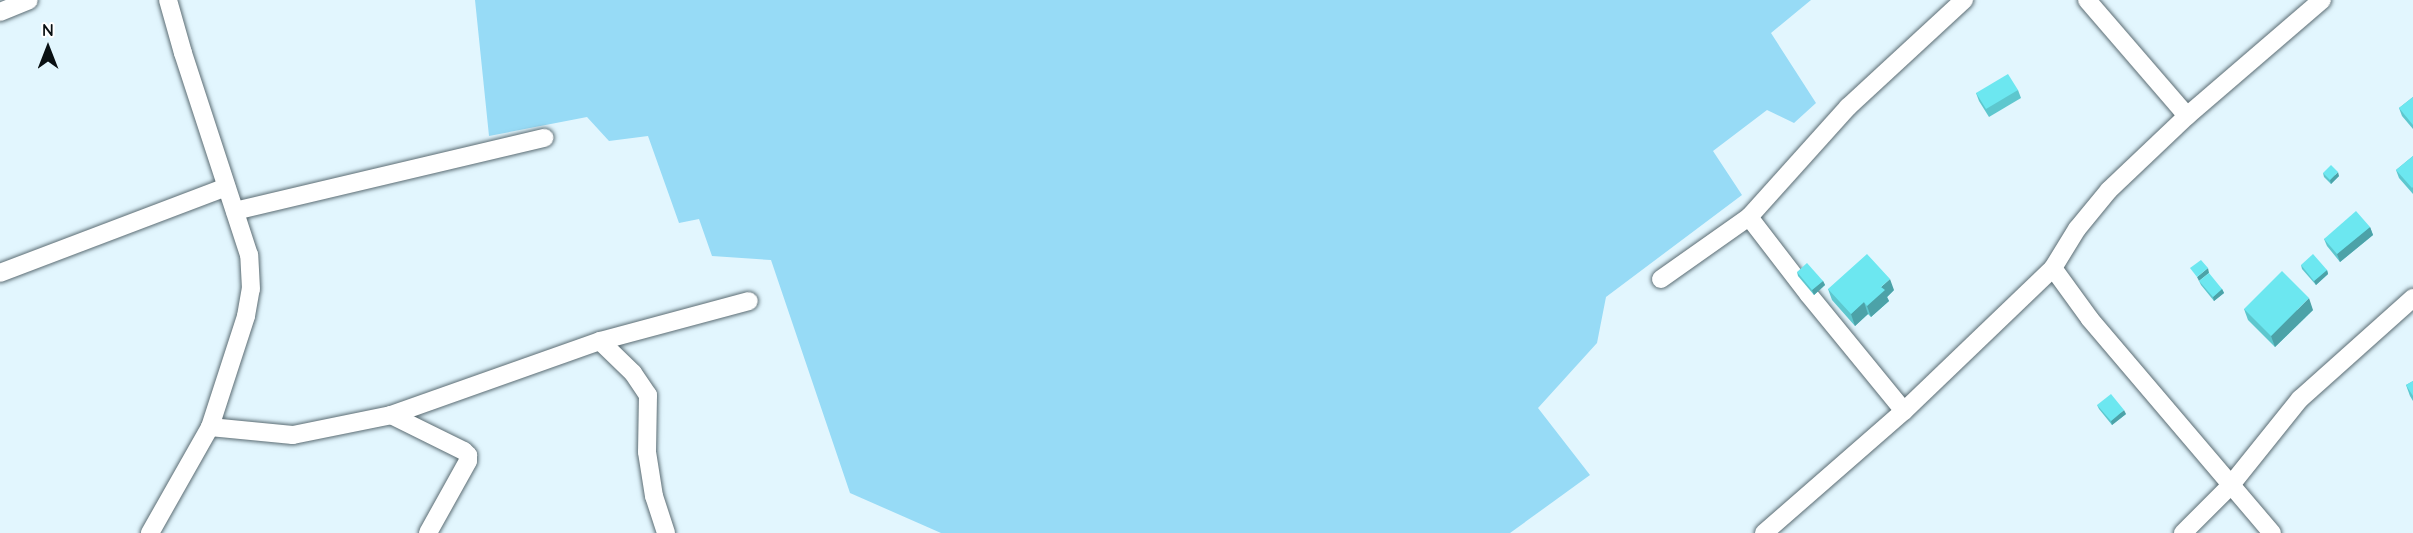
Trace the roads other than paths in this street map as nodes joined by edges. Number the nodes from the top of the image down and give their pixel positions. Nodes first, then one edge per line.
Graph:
1 (29, 0) edge
2 (168, 0) edge
3 (1964, 0) edge
4 (2087, 0) edge
5 (2322, 0) edge
6 (0, 12) edge
7 (2187, 116) junction
8 (545, 138) dead end
9 (226, 188) junction
10 (235, 211) junction
11 (1749, 217) junction
12 (2053, 267) junction
13 (0, 273) edge
14 (1661, 279) dead end
15 (2413, 298) edge
16 (749, 301) dead end
17 (600, 341) junction
18 (1904, 411) junction
19 (391, 415) junction
20 (210, 427) junction
21 (2230, 486) junction
22 (150, 533) edge
23 (428, 533) edge
24 (666, 533) edge
25 (1764, 533) edge
26 (2183, 533) edge
27 (2272, 533) edge

1 - 6 street
2 - 9 street
3 - 11 street
4 - 7 street
5 - 7 street
7 - 12 street
8 - 10 street
9 - 10 street
9 - 13 street
10 - 20 street
11 - 14 street
11 - 18 street
12 - 18 street
12 - 21 street
15 - 21 street
16 - 17 street
17 - 19 street
17 - 24 street
18 - 25 street
19 - 20 street
19 - 23 street
20 - 22 street
21 - 26 street
21 - 27 street

